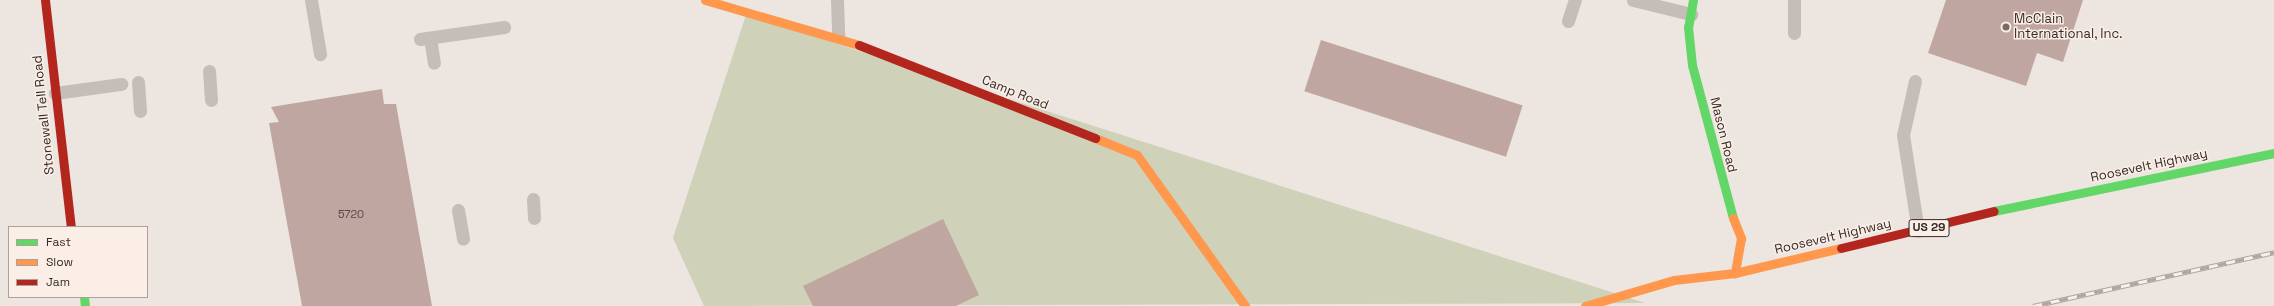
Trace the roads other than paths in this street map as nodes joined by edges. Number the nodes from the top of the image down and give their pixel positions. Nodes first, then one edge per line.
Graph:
1 (45, 0) edge
2 (311, 0) edge
3 (705, 0) edge
4 (838, 0) edge
5 (1575, 0) edge
6 (1632, 0) edge
7 (1693, 0) edge
8 (1794, 0) edge
9 (1691, 14) junction
10 (1568, 21) dead end
11 (504, 26) dead end
12 (1794, 33) dead end
13 (838, 37) junction
14 (320, 54) dead end
15 (434, 63) dead end
16 (209, 71) dead end
17 (1915, 80) dead end
18 (138, 82) dead end
19 (121, 84) dead end
20 (55, 93) junction
21 (211, 100) dead end
22 (140, 111) dead end
23 (2274, 153) edge
24 (533, 199) dead end
25 (458, 210) dead end
26 (534, 218) dead end
27 (71, 226) edge
28 (1918, 230) junction
29 (463, 239) dead end
30 (1735, 273) junction
31 (1245, 306) edge
32 (1585, 306) edge

1 - 20 street, Stonewall Tell Road
2 - 14 lane
3 - 13 street, Camp Road
4 - 13 lane
5 - 10 lane
6 - 9 lane
7 - 9 street, Mason Road
8 - 12 lane
9 - 30 street, Mason Road
11 - 15 lane
13 - 31 street, Camp Road
16 - 21 lane
17 - 28 lane
18 - 22 lane
19 - 20 lane
20 - 27 street, Stonewall Tell Road
23 - 28 street, Roosevelt Highway / US 29
24 - 26 lane
25 - 29 lane
28 - 30 street, Roosevelt Highway / US 29
30 - 32 street, Roosevelt Highway / US 29

